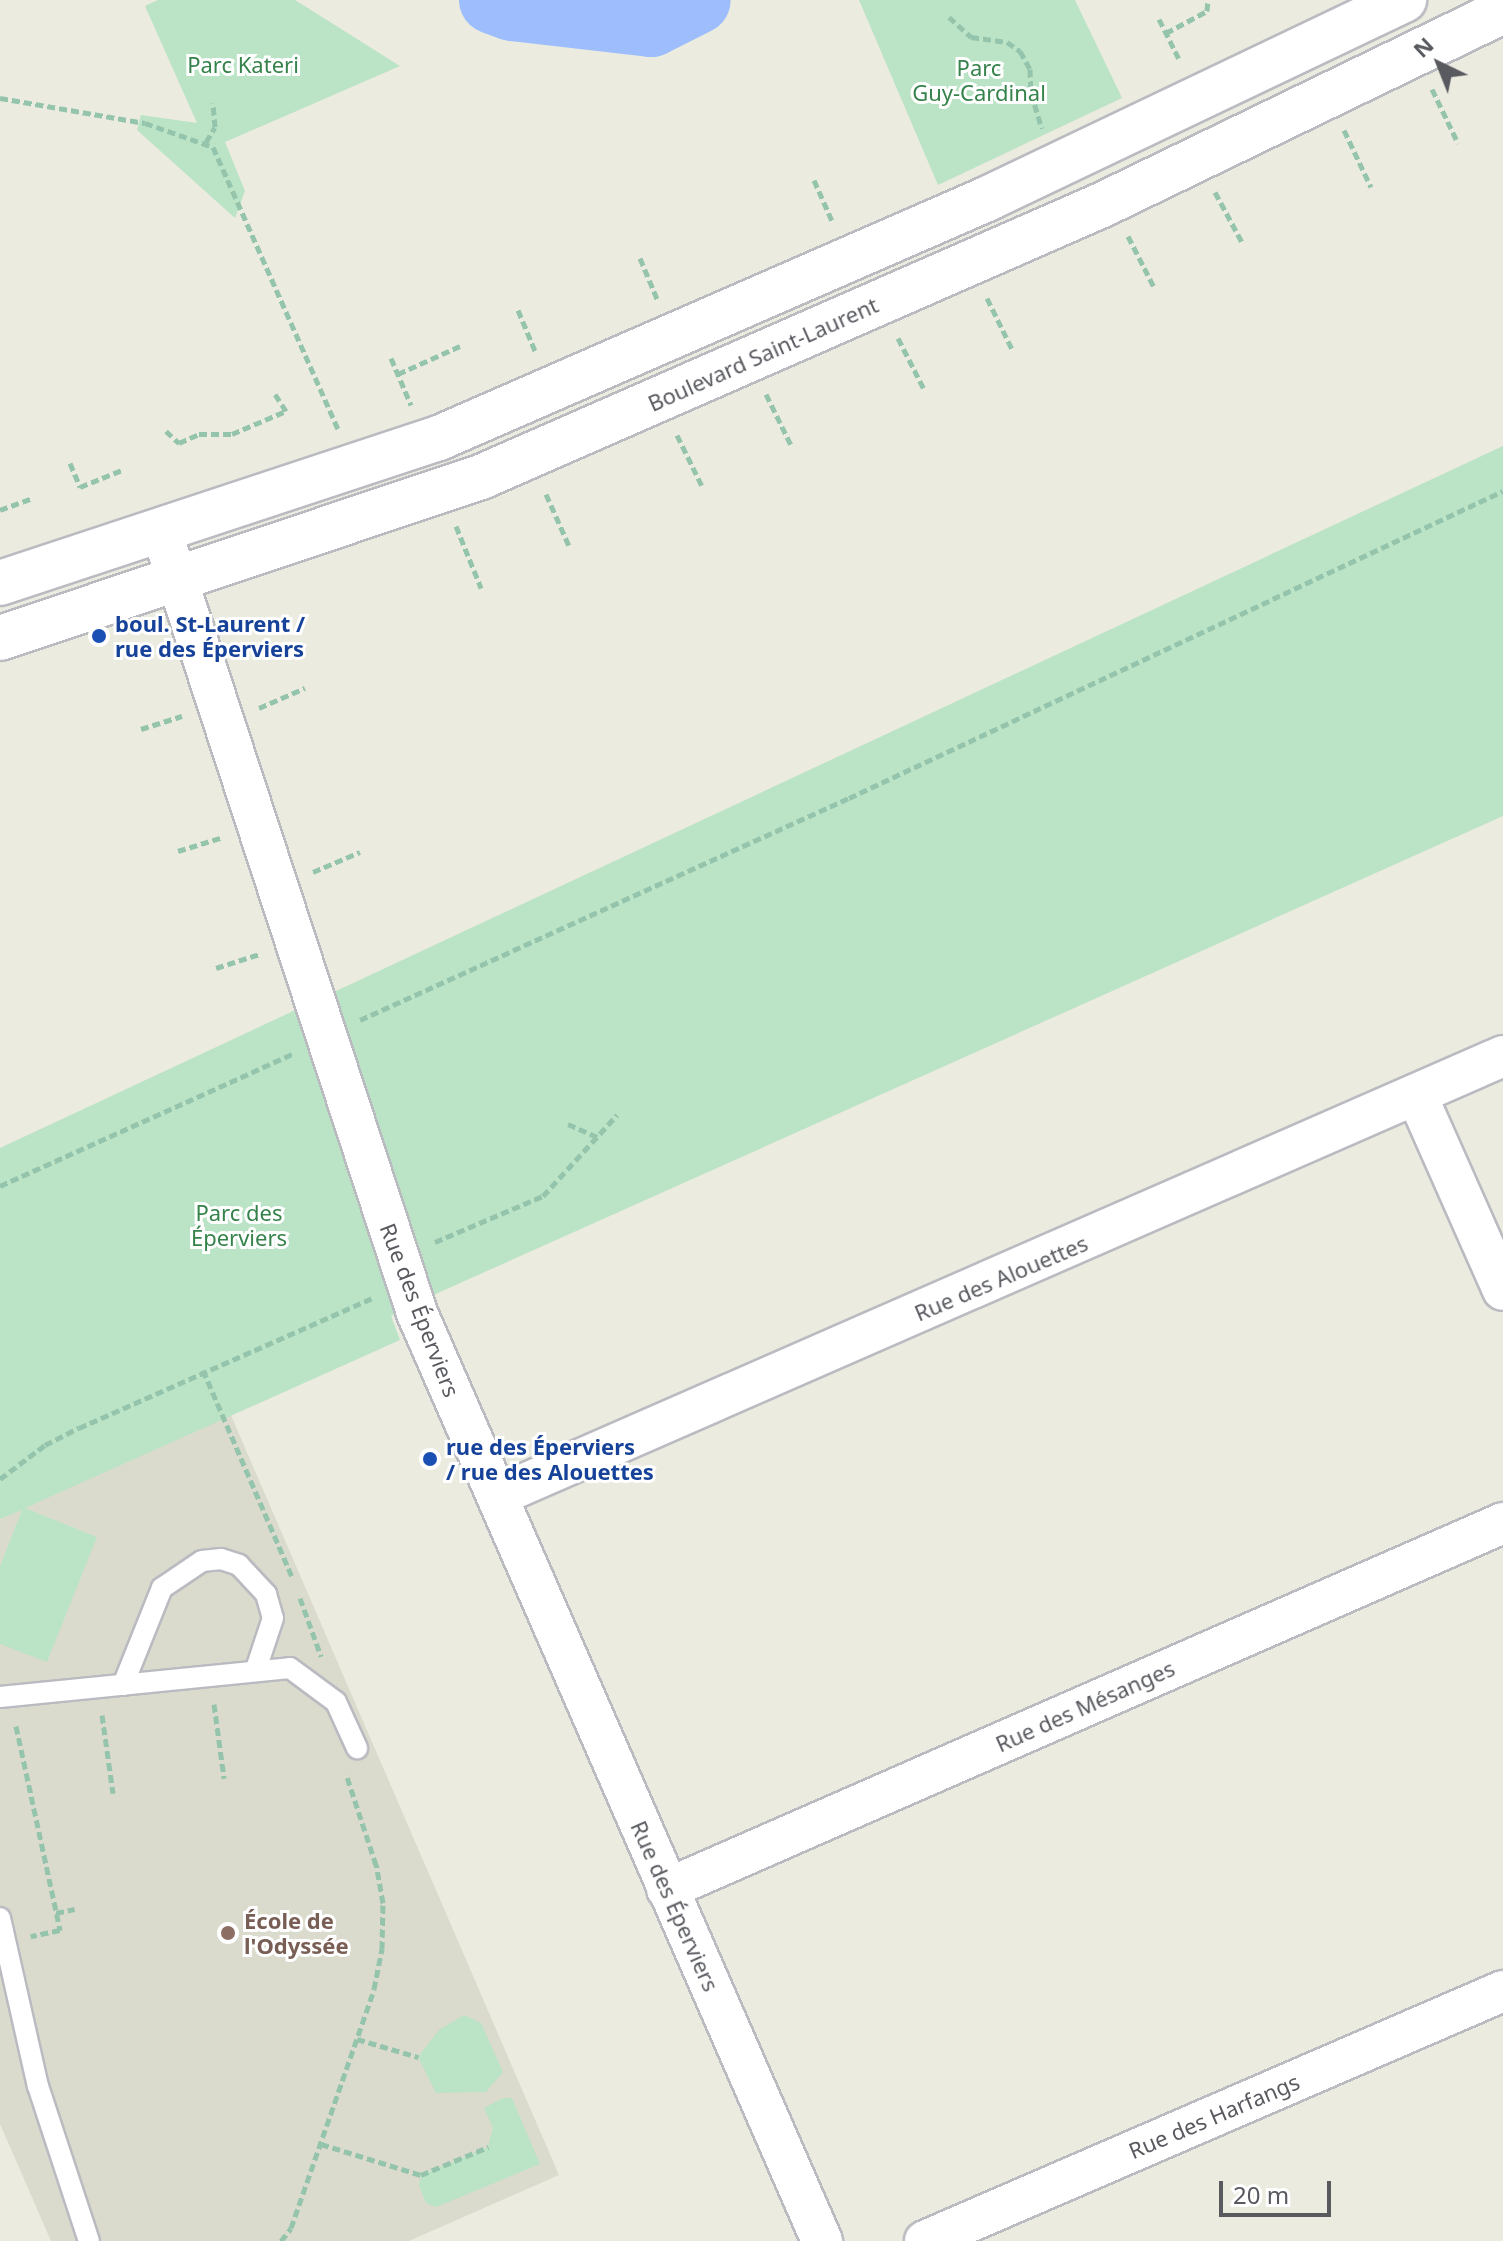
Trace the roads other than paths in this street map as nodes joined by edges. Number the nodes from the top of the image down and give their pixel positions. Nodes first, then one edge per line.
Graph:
1 (1404, 0) edge
2 (1503, 11) edge
3 (161, 530) junction
4 (177, 581) junction
5 (0, 583) edge
6 (0, 638) edge
7 (1503, 1056) edge
8 (1417, 1096) junction
9 (1503, 1290) edge
10 (497, 1496) junction
11 (1503, 1523) edge
12 (256, 1669) junction
13 (123, 1685) junction
14 (0, 1697) edge
15 (357, 1748) dead end
16 (667, 1889) junction
17 (0, 1918) edge
18 (1503, 1991) edge
19 (89, 2241) edge
20 (822, 2241) edge
21 (925, 2241) edge

1 - 3 street
2 - 4 street, Boulevard Saint-Laurent
3 - 4 street, Rue des Éperviers
3 - 5 street
4 - 6 street, Boulevard Saint-Laurent
4 - 10 street, Rue des Éperviers
7 - 8 street, Rue des Alouettes
8 - 9 street
8 - 10 street, Rue des Alouettes
10 - 16 street, Rue des Éperviers
11 - 16 street, Rue des Mésanges
12 - 13 lane
12 - 13 lane
12 - 15 lane
13 - 14 lane
16 - 20 street, Rue des Éperviers
17 - 19 lane
18 - 21 street, Rue des Harfangs

